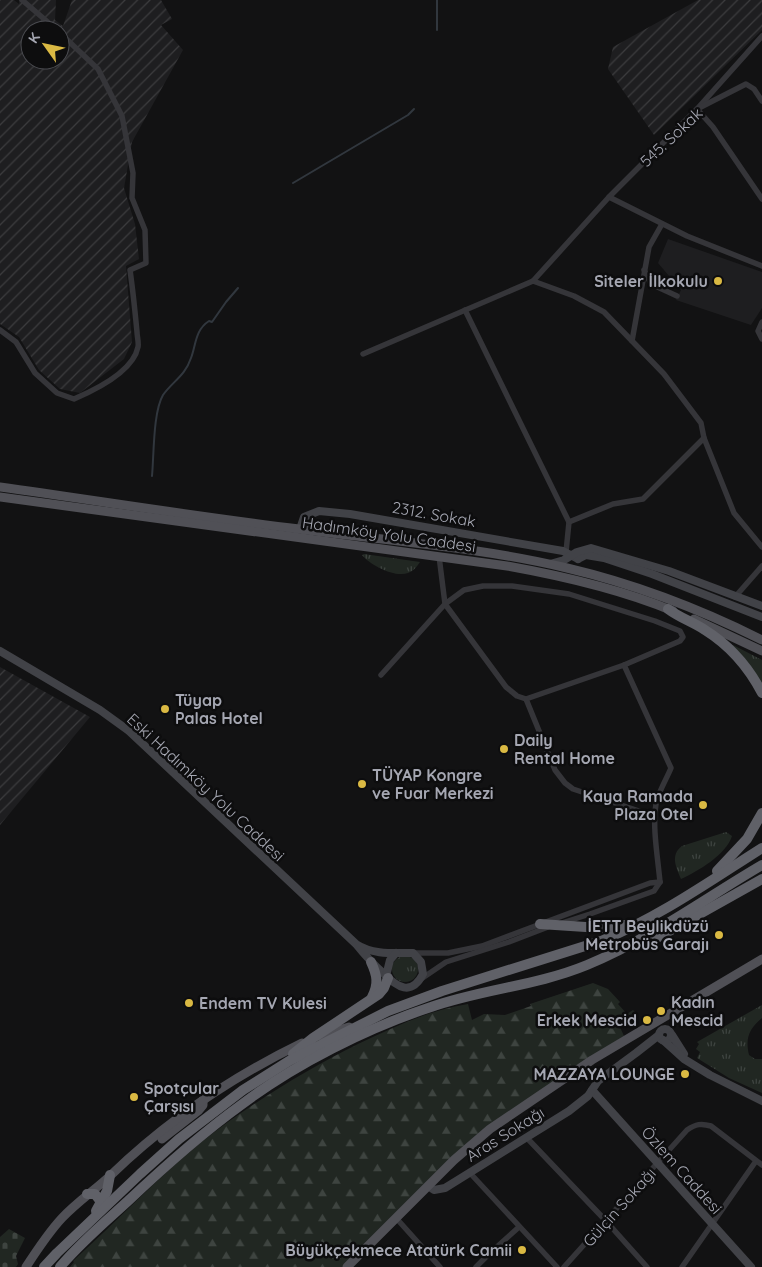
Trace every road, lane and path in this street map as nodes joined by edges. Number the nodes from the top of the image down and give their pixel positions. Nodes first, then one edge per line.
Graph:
1 (22, 0) edge
2 (45, 20) edge
3 (762, 36) edge
4 (70, 42) edge
5 (762, 101) edge
6 (697, 109) junction
7 (609, 197) junction
8 (762, 199) edge
9 (662, 224) junction
10 (762, 266) edge
11 (644, 270) junction
12 (533, 281) junction
13 (677, 296) dead end
14 (465, 310) junction
15 (762, 322) edge
16 (0, 330) edge
17 (762, 339) edge
18 (632, 341) junction
19 (363, 354) dead end
20 (704, 438) junction
21 (0, 487) edge
22 (0, 496) edge
23 (569, 522) junction
24 (300, 530) junction
25 (762, 547) edge
26 (572, 555) junction
27 (439, 556) junction
28 (550, 564) junction
29 (762, 566) edge
30 (595, 575) junction
31 (735, 597) junction
32 (445, 604) junction
33 (762, 606) edge
34 (668, 609) junction
35 (762, 617) edge
36 (731, 625) junction
37 (762, 634) edge
38 (762, 640) edge
39 (762, 650) edge
40 (0, 651) edge
41 (624, 666) junction
42 (381, 675) dead end
43 (762, 693) edge
44 (526, 699) junction
45 (762, 814) edge
46 (654, 816) junction
47 (762, 842) edge
48 (762, 848) edge
49 (749, 856) junction
50 (762, 865) edge
51 (762, 879) edge
52 (660, 882) junction
53 (699, 888) junction
54 (592, 904) junction
55 (590, 914) junction
56 (641, 923) junction
57 (540, 924) junction
58 (555, 924) junction
59 (508, 939) junction
60 (356, 944) junction
61 (396, 953) junction
62 (413, 953) junction
63 (762, 959) edge
64 (371, 962) junction
65 (586, 965) junction
66 (387, 977) junction
67 (420, 980) junction
68 (366, 1003) junction
69 (665, 1016) junction
70 (366, 1021) junction
71 (647, 1028) junction
72 (671, 1033) junction
73 (660, 1037) junction
74 (313, 1038) junction
75 (673, 1045) junction
76 (275, 1070) junction
77 (592, 1090) junction
78 (762, 1099) edge
79 (527, 1138) junction
80 (657, 1163) junction
81 (759, 1163) edge
82 (470, 1173) junction
83 (110, 1175) junction
84 (428, 1186) junction
85 (88, 1194) junction
86 (101, 1202) junction
87 (397, 1218) junction
88 (606, 1221) junction
89 (88, 1223) junction
90 (711, 1224) junction
91 (519, 1227) junction
92 (26, 1267) edge
93 (44, 1267) edge
94 (60, 1267) edge
95 (347, 1267) edge
96 (440, 1267) edge
97 (476, 1267) edge
98 (557, 1267) edge
99 (564, 1267) edge
100 (646, 1267) edge
101 (682, 1267) edge
102 (751, 1267) edge

1 - 2 street
3 - 6 street
4 - 16 street
5 - 6 street, 545. Sokak
6 - 7 street, 545. Sokak
6 - 8 street
7 - 9 street
7 - 12 street, 545. Sokak
9 - 10 street
9 - 11 street
11 - 13 street
11 - 18 street
12 - 14 street
12 - 18 street
14 - 19 street
14 - 23 street
15 - 17 street
18 - 20 street
20 - 23 street
20 - 25 street
21 - 24 main road, Hadımköy Yolu Caddesi
22 - 27 main road, Hadımköy Yolu Caddesi
23 - 26 street
24 - 26 street, 2312. Sokak
24 - 28 main road, Hadımköy Yolu Caddesi
26 - 28 street, 2312. Sokak
26 - 30 street
26 - 31 street, 2312. Sokak
26 - 35 street, 2312. Sokak
27 - 32 street
27 - 34 main road, Hadımköy Yolu Caddesi
28 - 30 main road, Hadımköy Yolu Caddesi
29 - 31 street
30 - 36 main road, Hadımköy Yolu Caddesi
31 - 33 street, 2312. Sokak
32 - 41 street
32 - 42 street
32 - 44 street
34 - 39 main road, Hadımköy Yolu Caddesi
34 - 43 highway
36 - 37 main road
36 - 38 main road, Hadımköy Yolu Caddesi
40 - 60 street, Eski Hadımköy Yolu Caddesi
41 - 44 street
41 - 46 street
44 - 46 street
45 - 53 highway
46 - 52 street
47 - 49 main road
48 - 49 highway
49 - 53 highway
50 - 65 highway
51 - 65 highway
52 - 54 street, Eski Hadımköy Yolu Caddesi
52 - 55 street, Eski Hadımköy Yolu Caddesi
53 - 56 highway
54 - 55 street
54 - 57 street, Eski Hadımköy Yolu Caddesi
55 - 58 street, Eski Hadımköy Yolu Caddesi
56 - 58 highway
56 - 70 highway
57 - 58 highway
57 - 59 street, Eski Hadımköy Yolu Caddesi
58 - 59 street, Eski Hadımköy Yolu Caddesi
59 - 62 street, Eski Hadımköy Yolu Caddesi
59 - 67 street, Eski Hadımköy Yolu Caddesi
60 - 61 street, Eski Hadımköy Yolu Caddesi
60 - 64 street, Eski Hadımköy Yolu Caddesi
61 - 62 street, Eski Hadımköy Yolu Caddesi
61 - 66 street
62 - 67 street
63 - 69 main road
64 - 66 street, Eski Hadımköy Yolu Caddesi
64 - 68 highway
65 - 94 highway
66 - 67 street, Eski Hadımköy Yolu Caddesi
66 - 68 highway
68 - 74 highway
69 - 71 main road
69 - 72 street
70 - 74 main road
70 - 76 highway
71 - 73 street
71 - 84 main road
72 - 73 street, Aras Sokağı
72 - 75 street
73 - 75 street
73 - 77 street, Aras Sokağı
74 - 76 highway
74 - 83 main road
75 - 78 street
76 - 89 highway
77 - 79 street, Aras Sokağı
77 - 80 street, Özlem Caddesi
79 - 82 street, Aras Sokağı
79 - 88 street
80 - 81 street, Gülçin Sokağı
80 - 88 street, Gülçin Sokağı
80 - 90 street, Özlem Caddesi
81 - 90 street
82 - 84 street, Aras Sokağı
82 - 91 street
83 - 85 main road
83 - 86 highway
84 - 87 main road
85 - 86 highway
85 - 92 main road
86 - 89 highway
87 - 95 main road
87 - 96 street
88 - 99 street, Gülçin Sokağı
88 - 100 street
89 - 93 highway
90 - 101 street
90 - 102 street, Özlem Caddesi
91 - 97 street
91 - 98 street

